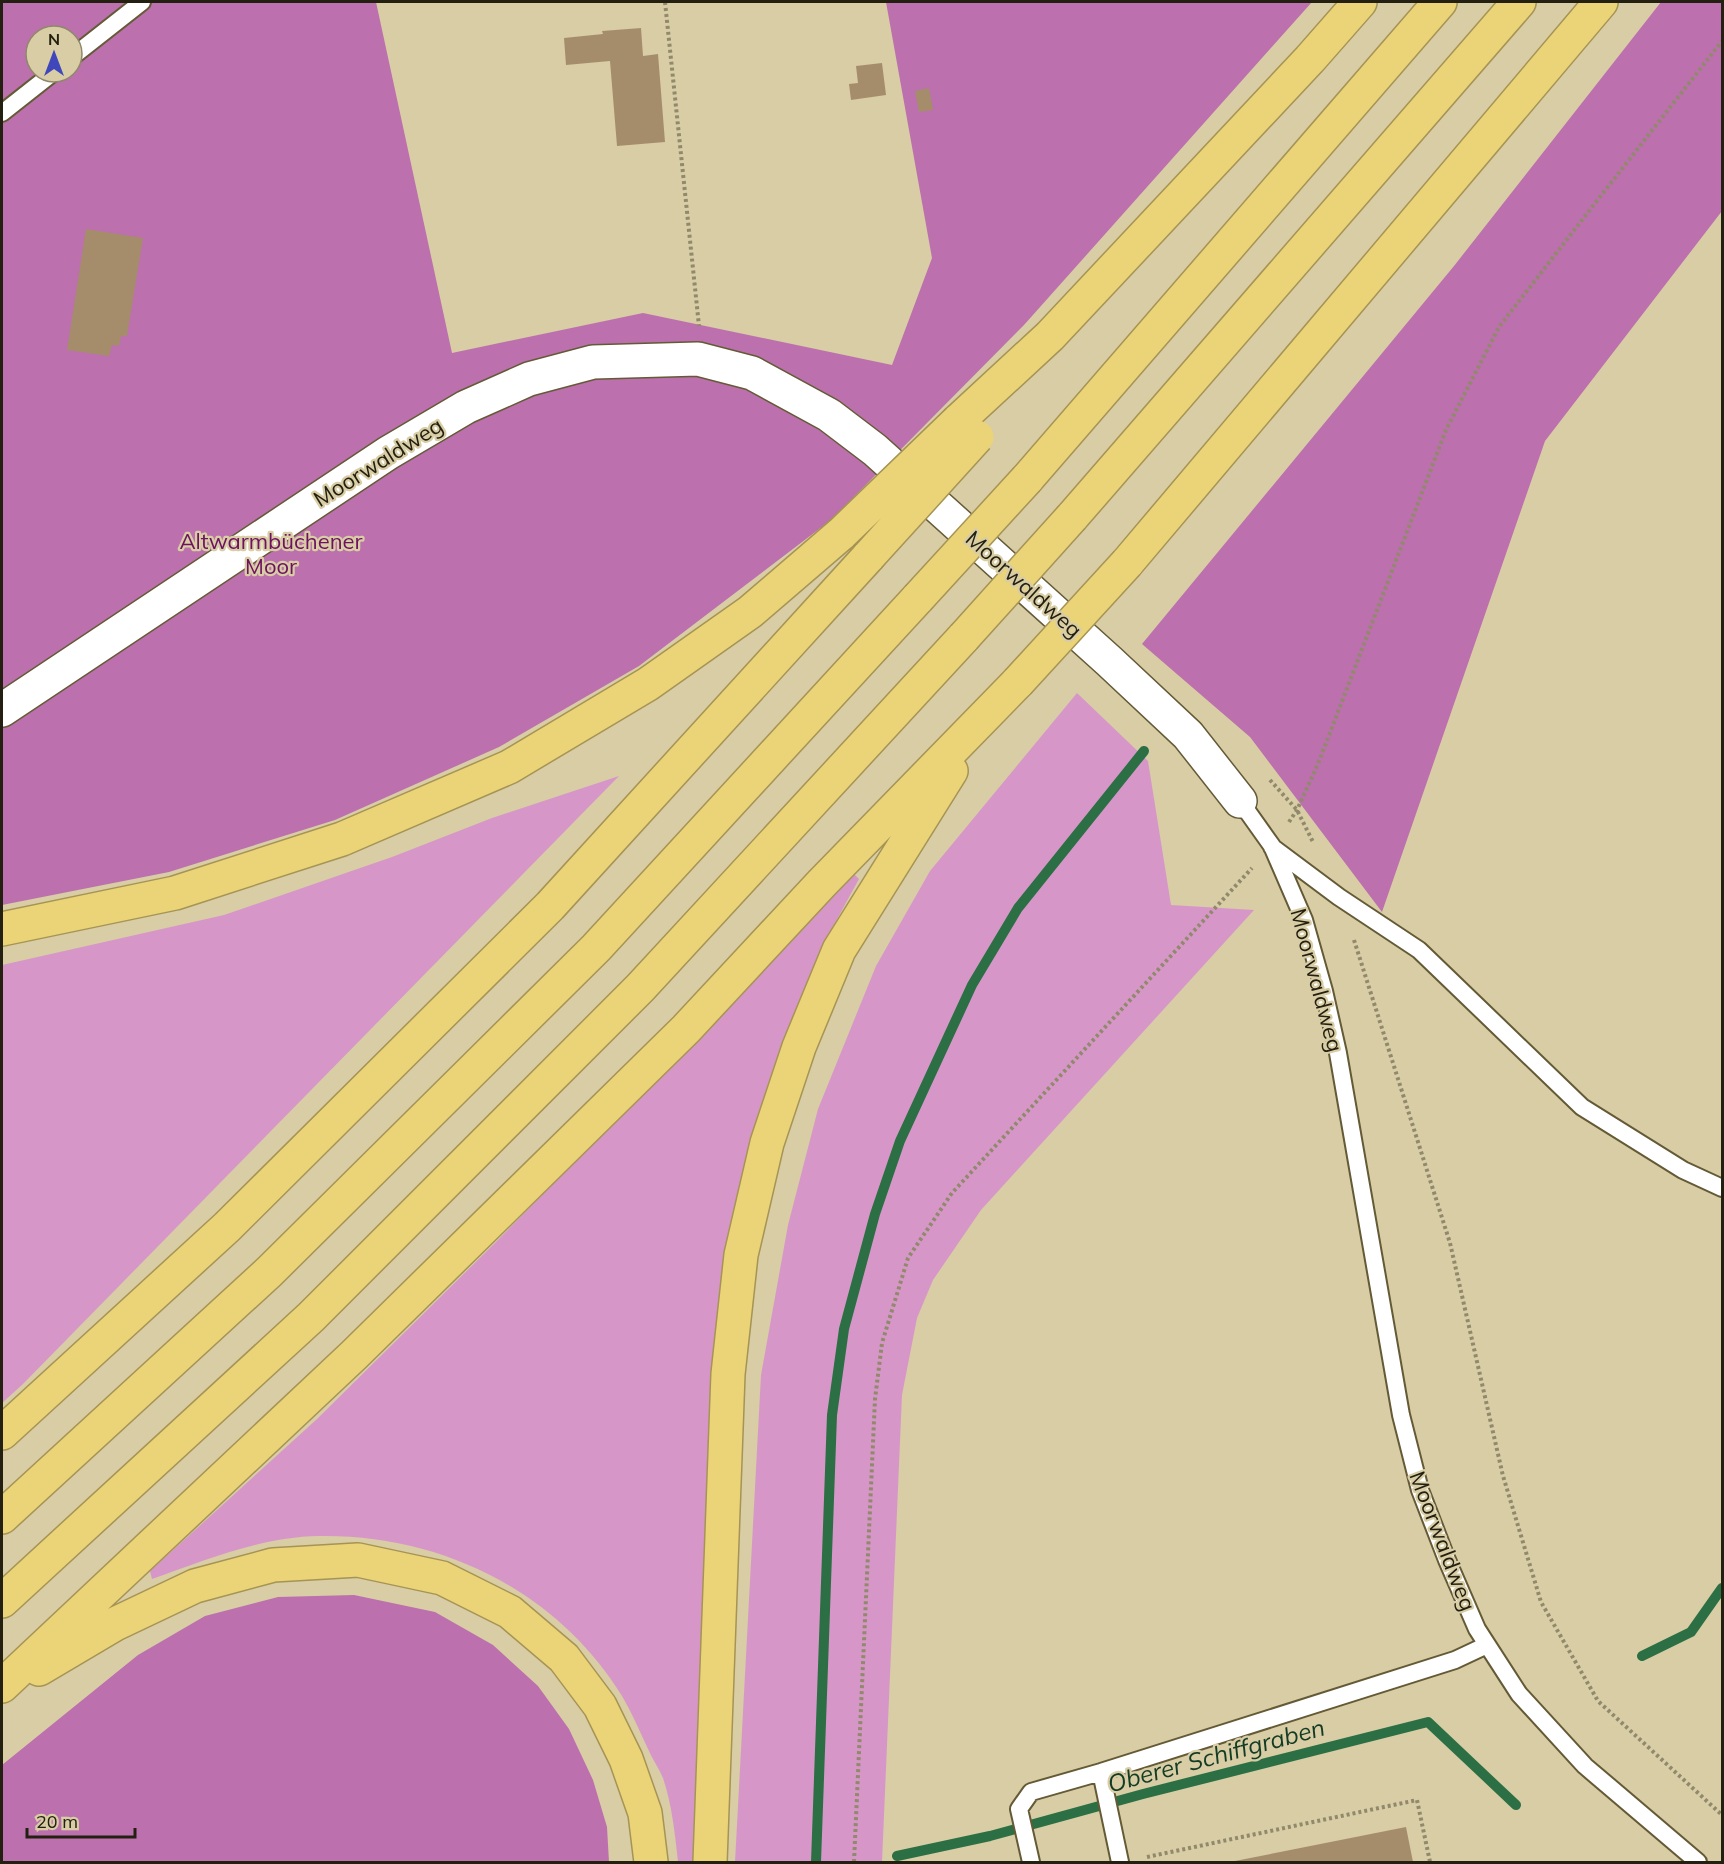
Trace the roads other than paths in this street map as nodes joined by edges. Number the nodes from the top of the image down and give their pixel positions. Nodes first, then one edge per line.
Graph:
1 (142, 2) edge
2 (1359, 2) edge
3 (1440, 2) edge
4 (1520, 2) edge
5 (1600, 2) edge
6 (84, 48) edge
7 (39, 84) edge
8 (2, 113) edge
9 (968, 429) junction
10 (2, 710) edge
11 (988, 713) junction
12 (1240, 801) joint
13 (1272, 846) junction
14 (2, 929) edge
15 (1722, 1188) edge
16 (2, 1433) edge
17 (2, 1517) edge
18 (2, 1601) edge
19 (1487, 1644) junction
20 (2, 1686) edge
21 (2, 1691) edge
22 (1101, 1772) junction
23 (1030, 1857) edge
24 (1119, 1862) edge
25 (651, 1863) edge
26 (710, 1863) edge
27 (1698, 1863) edge

1 - 6 lane
2 - 9 highway
3 - 17 highway, bridge
4 - 18 highway, bridge
5 - 11 highway, bridge
7 - 8 lane
9 - 14 highway, bridge
9 - 16 highway, bridge
10 - 12 street, Moorwaldweg
11 - 20 highway
11 - 26 highway
12 - 13 lane, Moorwaldweg
13 - 15 lane
13 - 19 lane, Moorwaldweg
19 - 22 lane
19 - 27 lane, Moorwaldweg
21 - 25 highway
22 - 23 lane
22 - 24 lane

